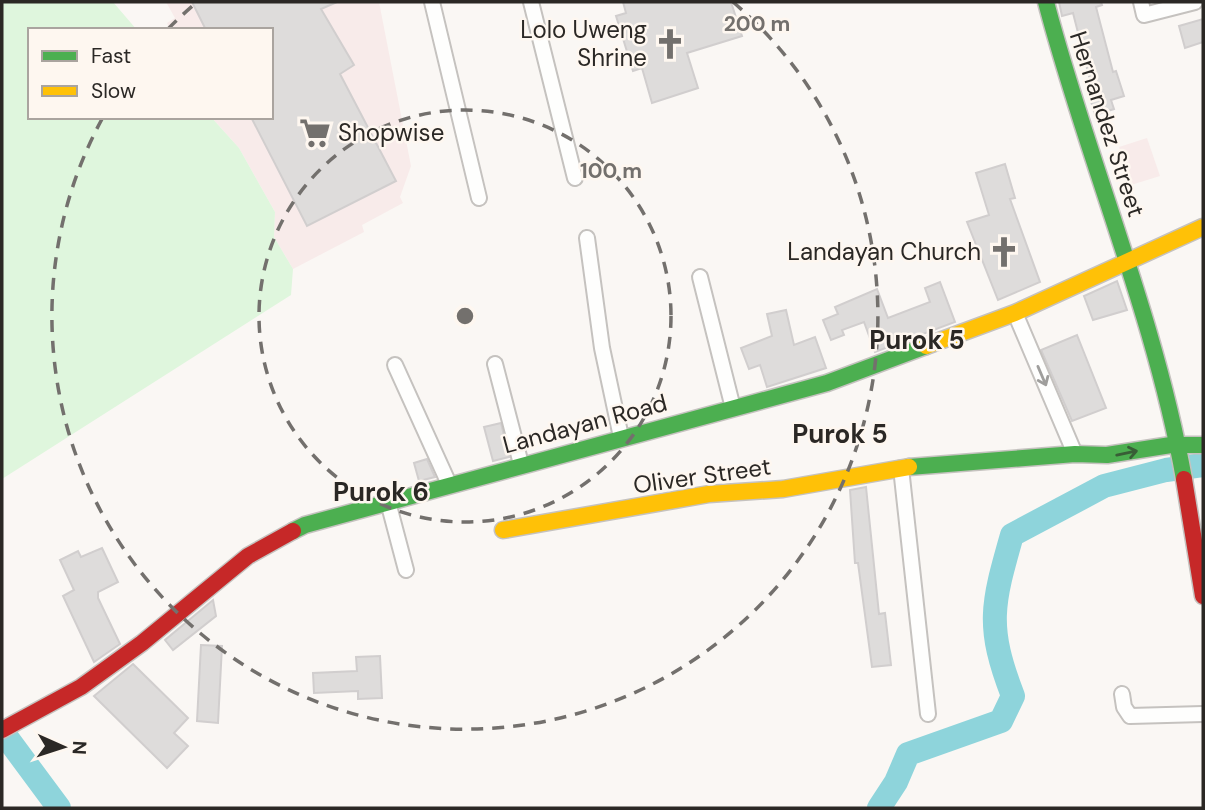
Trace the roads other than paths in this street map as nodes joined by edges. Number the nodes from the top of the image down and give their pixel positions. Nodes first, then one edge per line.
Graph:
1 (432, 2) edge
2 (531, 2) edge
3 (1046, 2) edge
4 (1141, 2) edge
5 (1195, 2) edge
6 (575, 178) dead end
7 (479, 198) dead end
8 (1203, 227) edge
9 (587, 238) dead end
10 (1127, 259) junction
11 (700, 277) dead end
12 (1015, 313) junction
13 (495, 364) dead end
14 (395, 365) dead end
15 (733, 408) junction
16 (621, 437) junction
17 (1178, 442) junction
18 (1203, 445) edge
19 (1075, 454) junction
20 (521, 464) junction
21 (901, 468) junction
22 (449, 484) junction
23 (388, 502) junction
24 (502, 530) dead end
25 (406, 570) dead end
26 (1203, 597) edge
27 (1122, 694) dead end
28 (928, 714) dead end
29 (1203, 714) edge
30 (7, 727) edge

1 - 7 street
2 - 6 street
3 - 10 street, Hernandez Street
4 - 5 street
8 - 10 street, Landayan Road
9 - 16 street
10 - 12 street, Landayan Road
10 - 17 street, Hernandez Street
11 - 15 street
12 - 15 street, Landayan Road
12 -> 19 street
13 - 20 street
14 - 22 street
15 - 16 street, Landayan Road
16 - 20 street, Landayan Road
17 - 18 street, Oliver Street
19 -> 17 street, Oliver Street
17 - 26 street, Hernandez Street
19 - 21 street, Oliver Street
20 - 22 street, Landayan Road
21 - 24 street, Oliver Street
21 - 28 street
22 - 23 street, Landayan Road
23 - 25 street
23 - 30 street, Landayan Road
27 - 29 street

